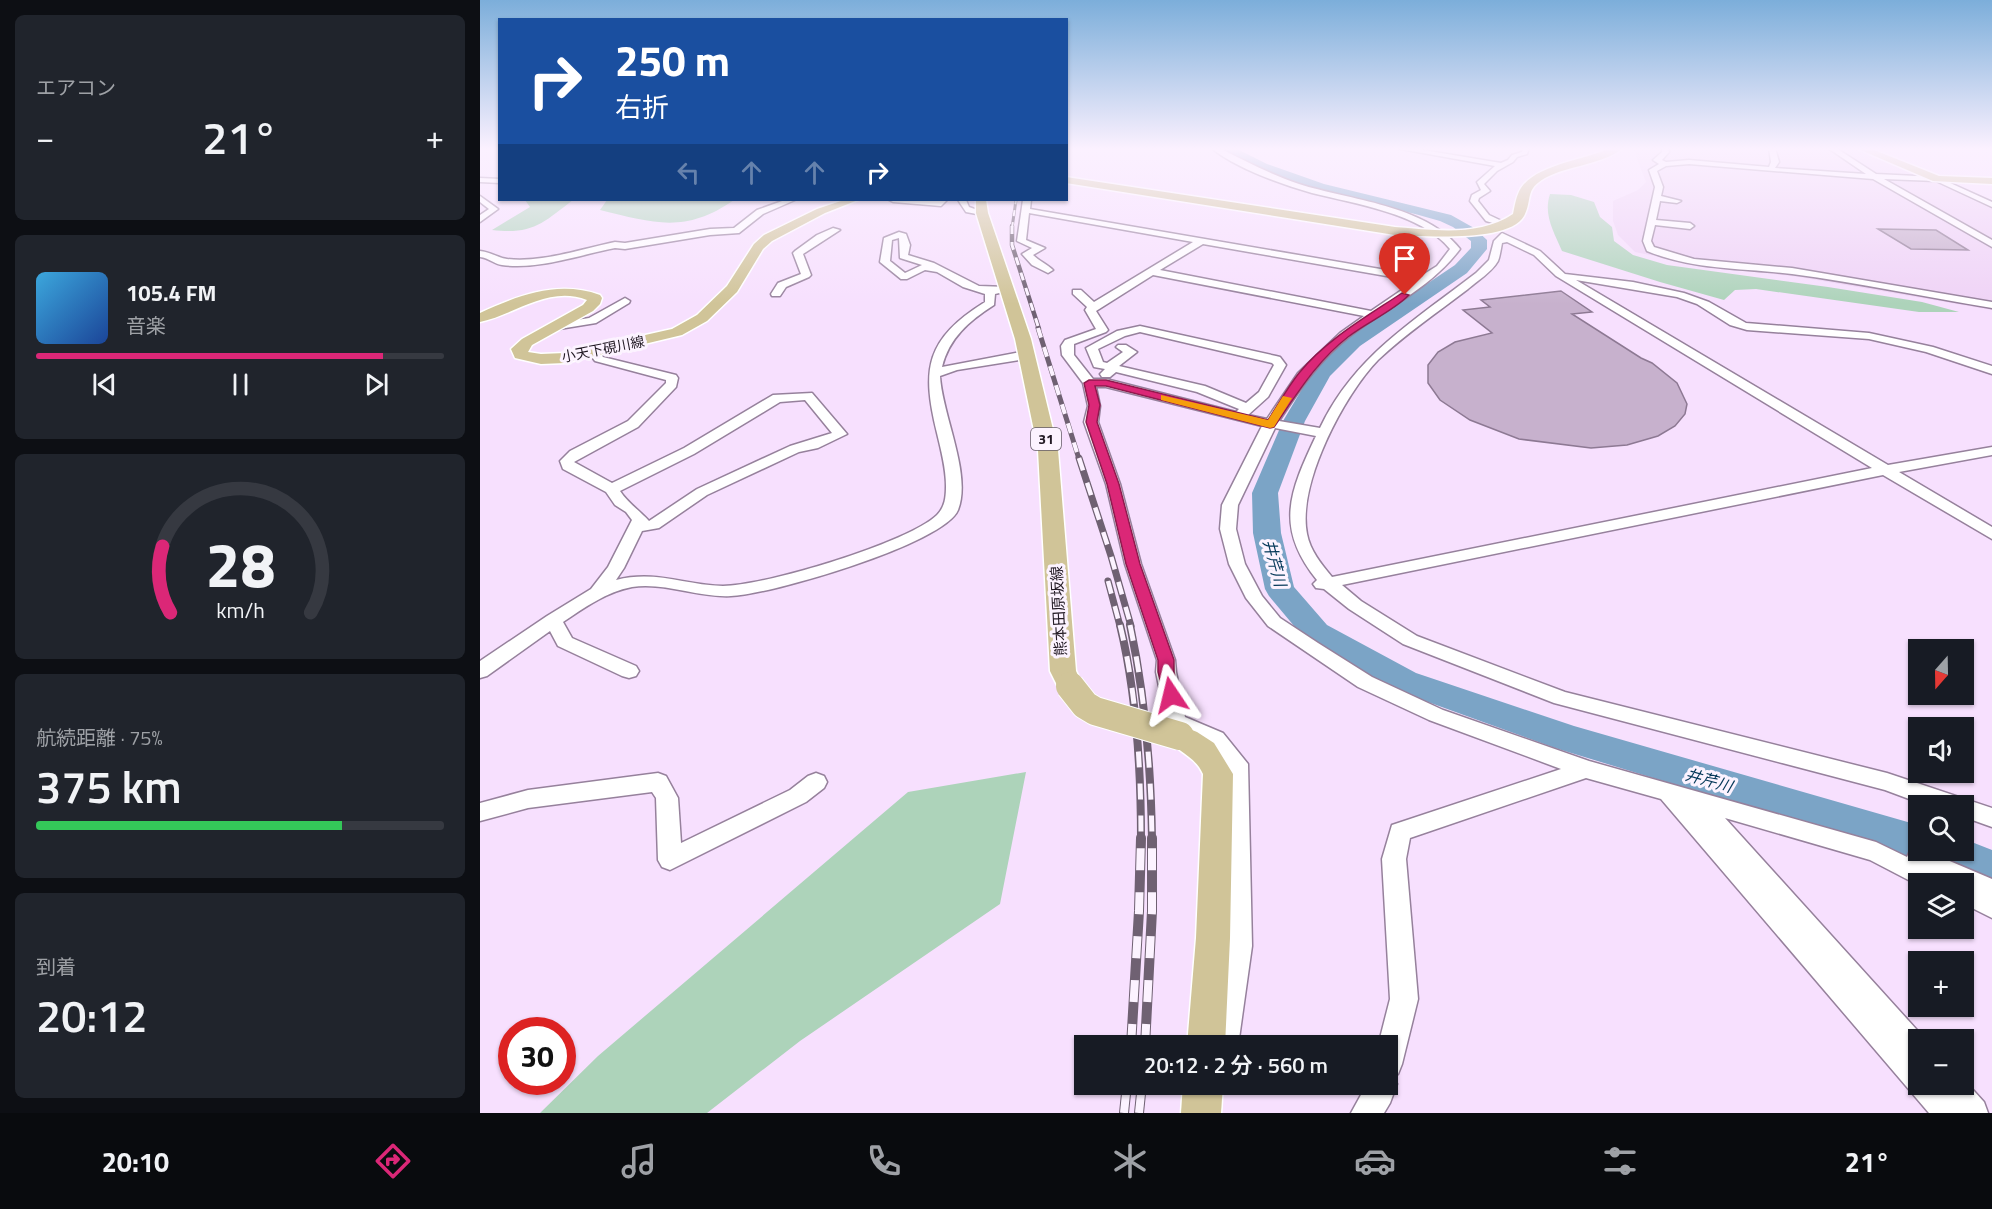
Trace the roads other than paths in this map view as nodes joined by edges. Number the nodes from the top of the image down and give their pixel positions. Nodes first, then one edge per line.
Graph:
1 (483, 200) edge
2 (1195, 200) edge
3 (1351, 200) edge
4 (1474, 200) edge
5 (1522, 200) edge
6 (1657, 200) edge
7 (1670, 200) edge
8 (1912, 200) edge
9 (788, 201) edge
10 (843, 201) edge
11 (905, 201) edge
12 (942, 201) edge
13 (1027, 201) edge
14 (1677, 201) dead end
15 (972, 204) edge
16 (492, 207) junction
17 (480, 208) edge
18 (1024, 210) junction
19 (1921, 210) dead end
20 (1931, 210) junction
21 (480, 219) edge
22 (1652, 222) junction
23 (1503, 225) junction
24 (1690, 226) dead end
25 (836, 230) dead end
26 (1484, 231) junction
27 (1445, 234) junction
28 (1510, 239) junction
29 (1202, 240) junction
30 (1991, 249) edge
31 (480, 254) edge
32 (936, 269) junction
33 (1048, 270) dead end
34 (1149, 271) junction
35 (1559, 274) junction
36 (1425, 280) junction
37 (998, 292) junction
38 (1077, 292) dead end
39 (776, 294) dead end
40 (625, 301) dead end
41 (1992, 305) edge
42 (1093, 307) junction
43 (1376, 315) junction
44 (480, 318) edge
45 (553, 327) junction
46 (1132, 343) junction
47 (1092, 351) junction
48 (594, 352) junction
49 (1026, 355) junction
50 (1112, 367) junction
51 (1992, 370) edge
52 (934, 374) junction
53 (1089, 383) junction
54 (1244, 413) junction
55 (1274, 425) junction
56 (1317, 431) dead end
57 (1992, 451) edge
58 (1887, 471) junction
59 (612, 489) junction
60 (636, 527) junction
61 (1992, 534) edge
62 (1322, 584) junction
63 (599, 591) junction
64 (553, 620) junction
65 (480, 671) edge
66 (629, 671) dead end
67 (1586, 769) junction
68 (816, 782) dead end
69 (1668, 792) junction
70 (1694, 800) junction
71 (1976, 810) edge
72 (480, 812) edge
73 (1925, 861) edge
74 (1917, 873) edge
75 (1992, 891) edge
76 (1974, 897) edge
77 (1992, 907) edge
78 (1207, 1035) edge
79 (1226, 1035) edge
80 (1395, 1035) edge
81 (1908, 1041) edge
82 (1908, 1068) edge
83 (1203, 1095) edge
84 (1218, 1095) edge
85 (1379, 1095) edge
86 (1932, 1095) edge
87 (1957, 1095) edge
88 (1202, 1113) edge
89 (1218, 1113) edge
90 (1366, 1113) edge
91 (1948, 1113) edge
92 (1973, 1113) edge

1 - 16 street
2 - 27 main road
3 - 27 street
4 - 23 street
5 - 23 main road
6 - 22 street
7 - 14 street
8 - 20 street
9 - 31 street
10 - 48 main road, 小天下硯川線
11 - 12 street
13 - 18 street
15 - 37 main road, 熊本田原坂線 / 31
16 - 17 street
16 - 21 street
18 - 29 street
18 - 33 street
19 - 20 street
20 - 30 street
22 - 24 street
22 - 41 street
23 - 26 main road
25 - 39 street
26 - 27 main road
26 - 28 street
27 - 36 street
28 - 35 street
28 - 62 street
29 - 34 street
29 - 36 street
32 - 32 street
32 - 37 street
34 - 42 street
34 - 43 street
35 - 51 street
35 - 58 street
36 - 43 street
37 - 49 main road, 熊本田原坂線 / 31
37 - 52 street
38 - 42 street
40 - 45 street
42 - 53 street
43 - 55 street
44 - 45 main road, 小天下硯川線
45 - 48 main road, 小天下硯川線
46 - 47 street
46 - 47 street
46 - 50 street
46 - 54 street
47 - 50 street
48 - 59 street
49 - 52 street
49 - 78 main road, 熊本田原坂線 / 31, bridge
50 - 53 street
50 - 54 street
52 - 63 street
53 - 54 street
53 - 79 street
54 - 55 street
55 - 56 street
55 - 67 street
57 - 58 street
58 - 61 street
58 - 62 street
59 - 60 street
59 - 60 street
60 - 63 street
62 - 71 street
63 - 64 street
64 - 65 street
64 - 66 street
67 - 69 street
67 - 80 street
68 - 72 street
69 - 70 street
69 - 82 street
70 - 74 street
70 - 81 street
73 - 75 street
76 - 77 street
83 - 88 main road
84 - 89 street
85 - 90 street
86 - 91 street
87 - 92 street

